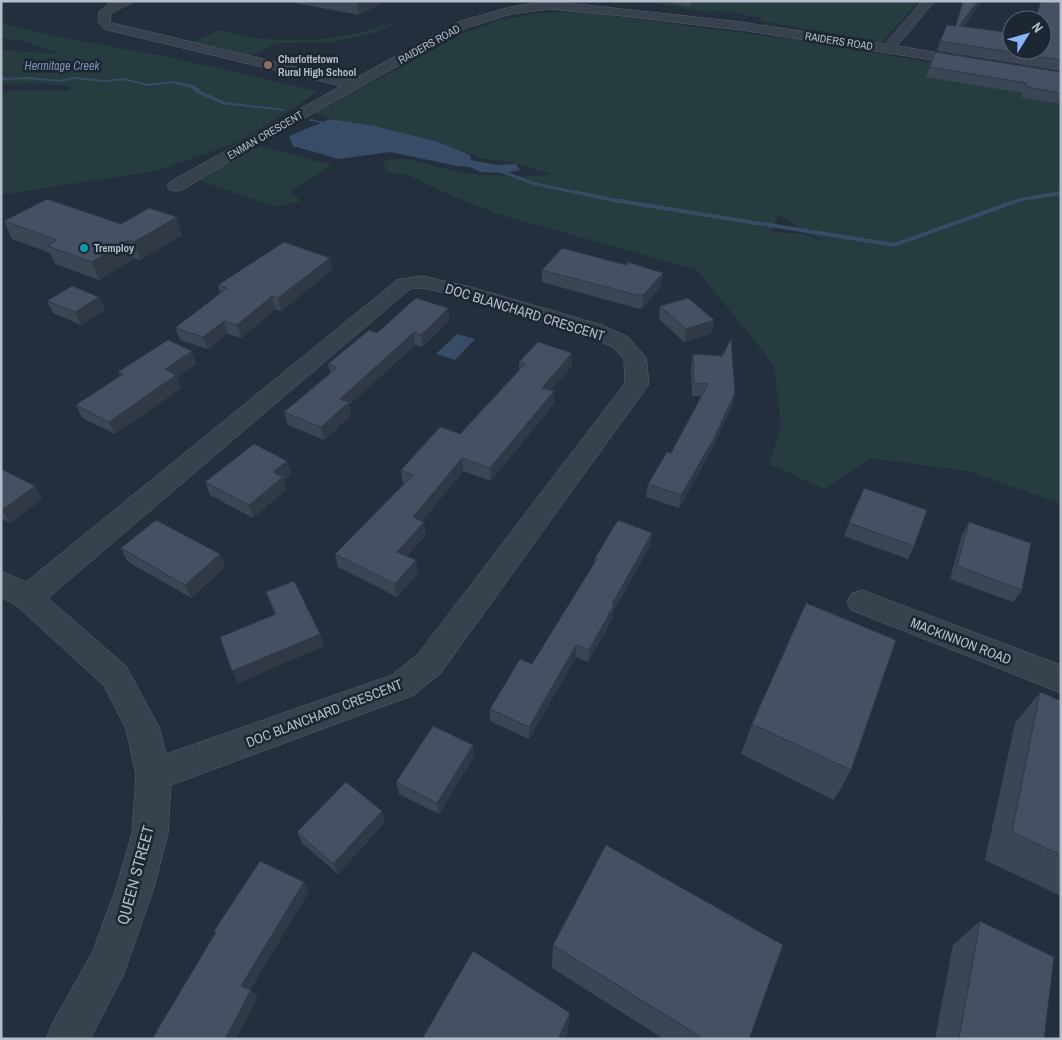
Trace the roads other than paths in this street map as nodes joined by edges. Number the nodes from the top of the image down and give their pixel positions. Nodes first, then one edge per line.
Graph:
1 (129, 1) edge
2 (929, 1) edge
3 (1055, 1) edge
4 (1061, 2) edge
5 (888, 48) junction
6 (984, 64) edge
7 (354, 85) junction
8 (176, 186) dead end
9 (14, 590) edge
10 (862, 602) dead end
11 (1061, 679) edge
12 (154, 775) junction
13 (67, 1039) edge

1 - 7 street
2 - 5 street
3 - 4 street
5 - 6 street
5 - 7 street, RAIDERS ROAD
7 - 8 street, ENMAN CRESCENT
9 - 12 street, QUEEN STREET
9 - 12 street, DOC BLANCHARD CRESCENT
10 - 11 street, MACKINNON ROAD
12 - 13 street, QUEEN STREET

